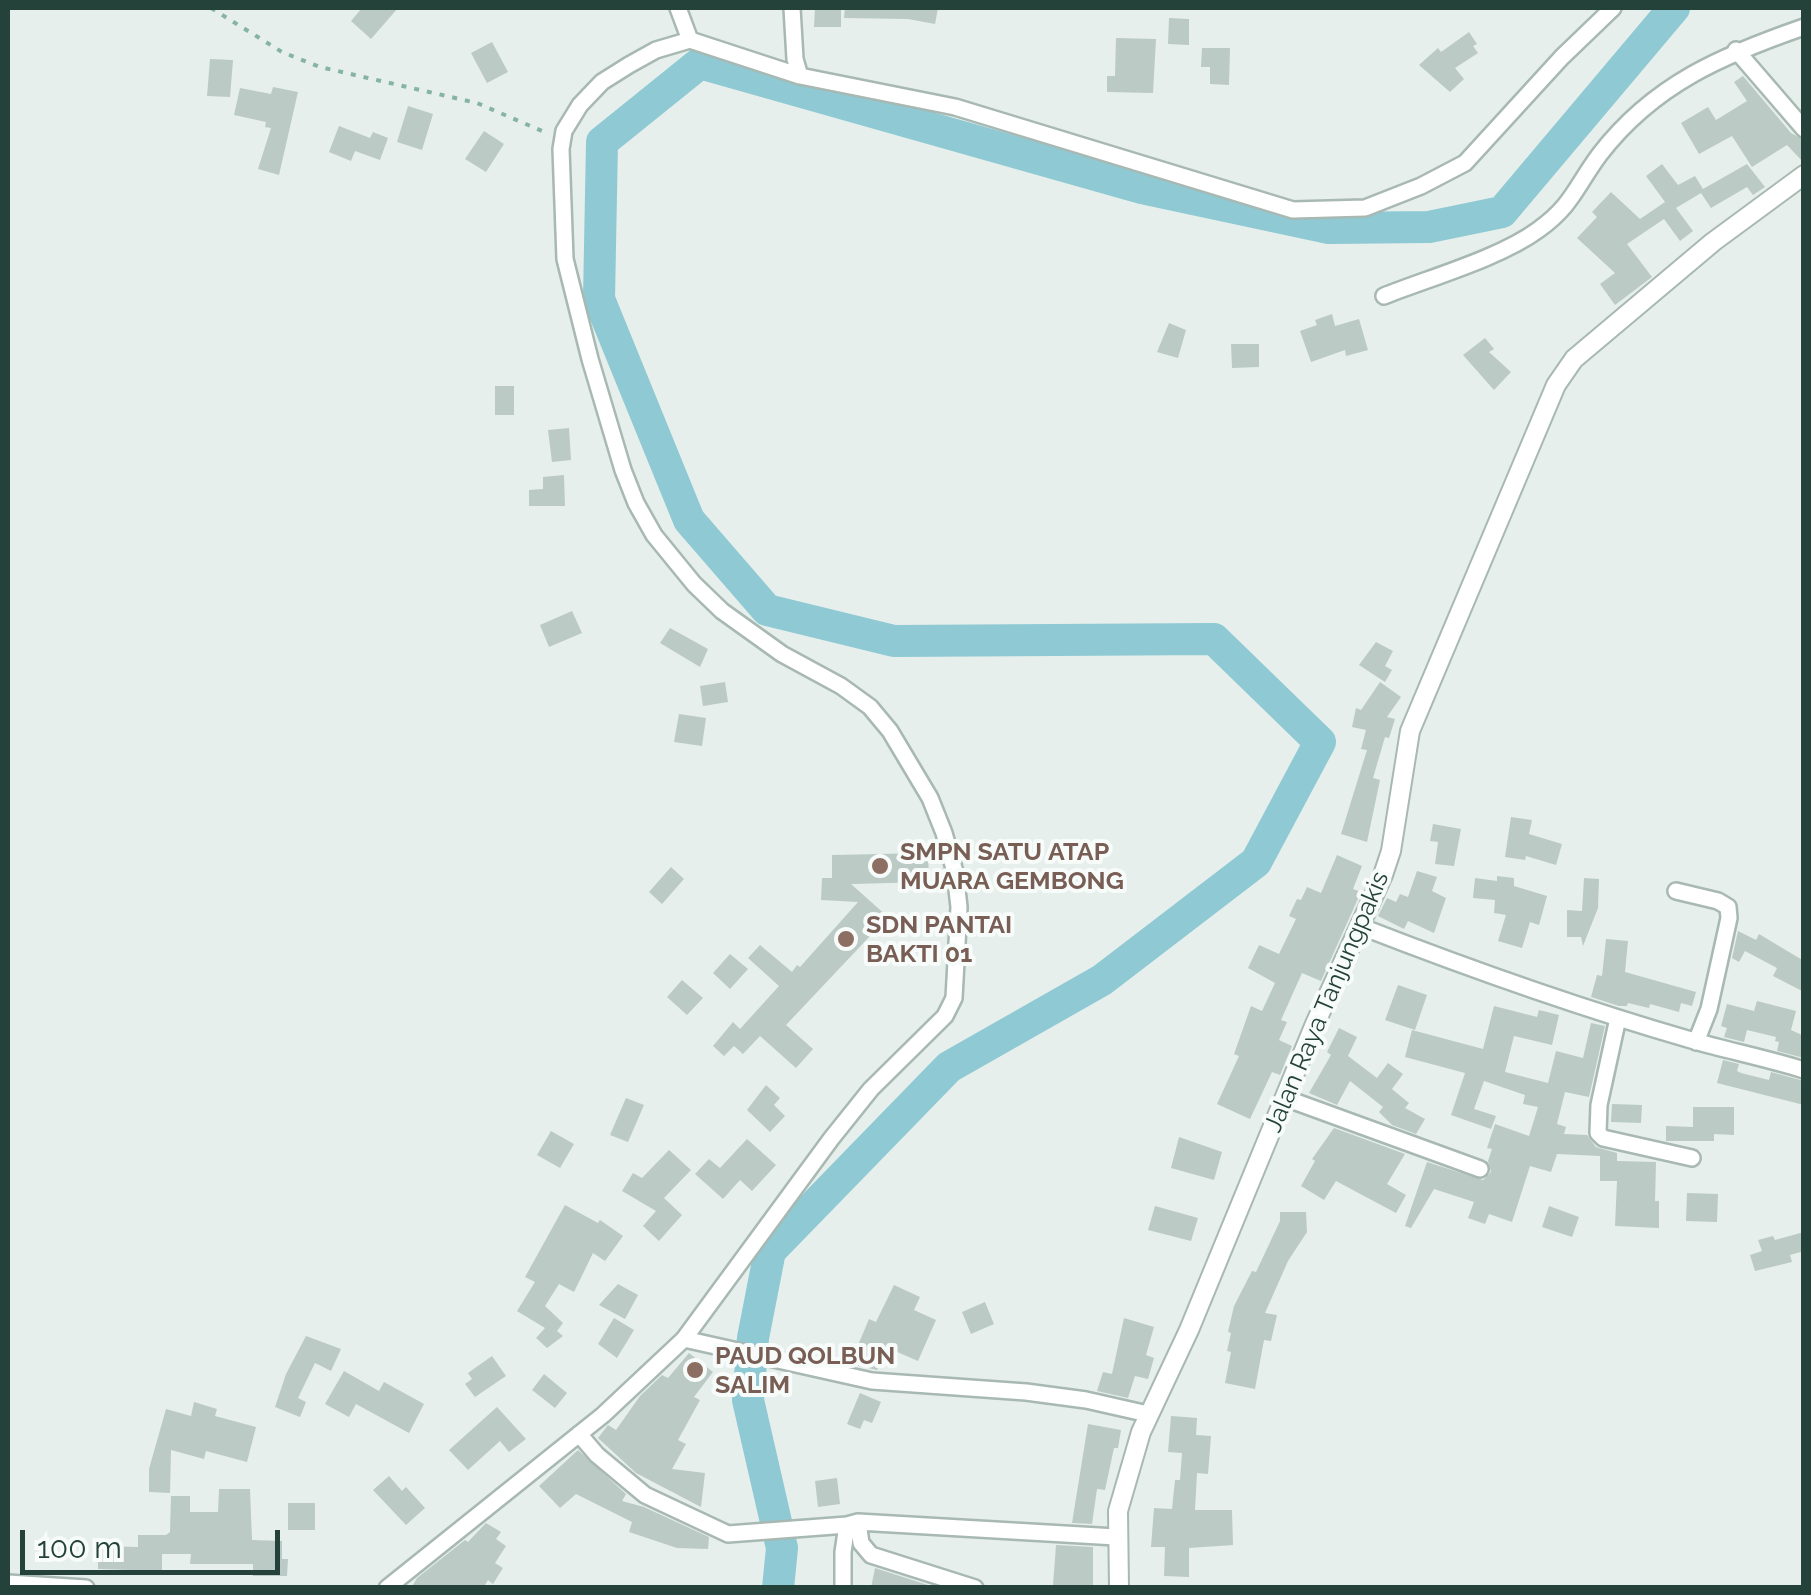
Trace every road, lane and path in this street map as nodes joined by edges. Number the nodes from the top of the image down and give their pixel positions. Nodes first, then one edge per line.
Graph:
1 (211, 8) edge
2 (678, 8) edge
3 (792, 8) edge
4 (1613, 8) edge
5 (1804, 26) edge
6 (690, 40) junction
7 (1736, 50) junction
8 (800, 76) junction
9 (1804, 129) edge
10 (562, 140) junction
11 (1804, 175) edge
12 (1384, 296) dead end
13 (1676, 891) dead end
14 (1362, 927) junction
15 (1618, 1018) junction
16 (1696, 1042) junction
17 (1804, 1070) edge
18 (1285, 1098) junction
19 (1692, 1158) dead end
20 (1480, 1169) dead end
21 (684, 1339) junction
22 (1148, 1414) junction
23 (579, 1434) junction
24 (853, 1523) junction
25 (1116, 1537) junction
26 (8, 1583) edge
27 (86, 1588) edge
28 (387, 1588) edge
29 (844, 1588) edge
30 (975, 1588) edge
31 (1119, 1588) edge

1 - 10 path
2 - 6 street
3 - 8 street
4 - 8 street
5 - 7 street
6 - 8 street
6 - 10 street
7 - 9 street
7 - 12 street
10 - 21 street
11 - 14 street, Jalan Raya Tanjungpakis
13 - 16 street
14 - 15 street
14 - 18 street, Jalan Raya Tanjungpakis
15 - 16 street
15 - 19 street
16 - 17 street
18 - 20 street
18 - 22 street, Jalan Raya Tanjungpakis
21 - 22 street
21 - 23 street
22 - 25 street, Jalan Raya Tanjungpakis
23 - 24 street
23 - 28 street
24 - 25 street
24 - 29 street
24 - 30 street
25 - 31 street, Jalan Raya Tanjungpakis
26 - 27 street

